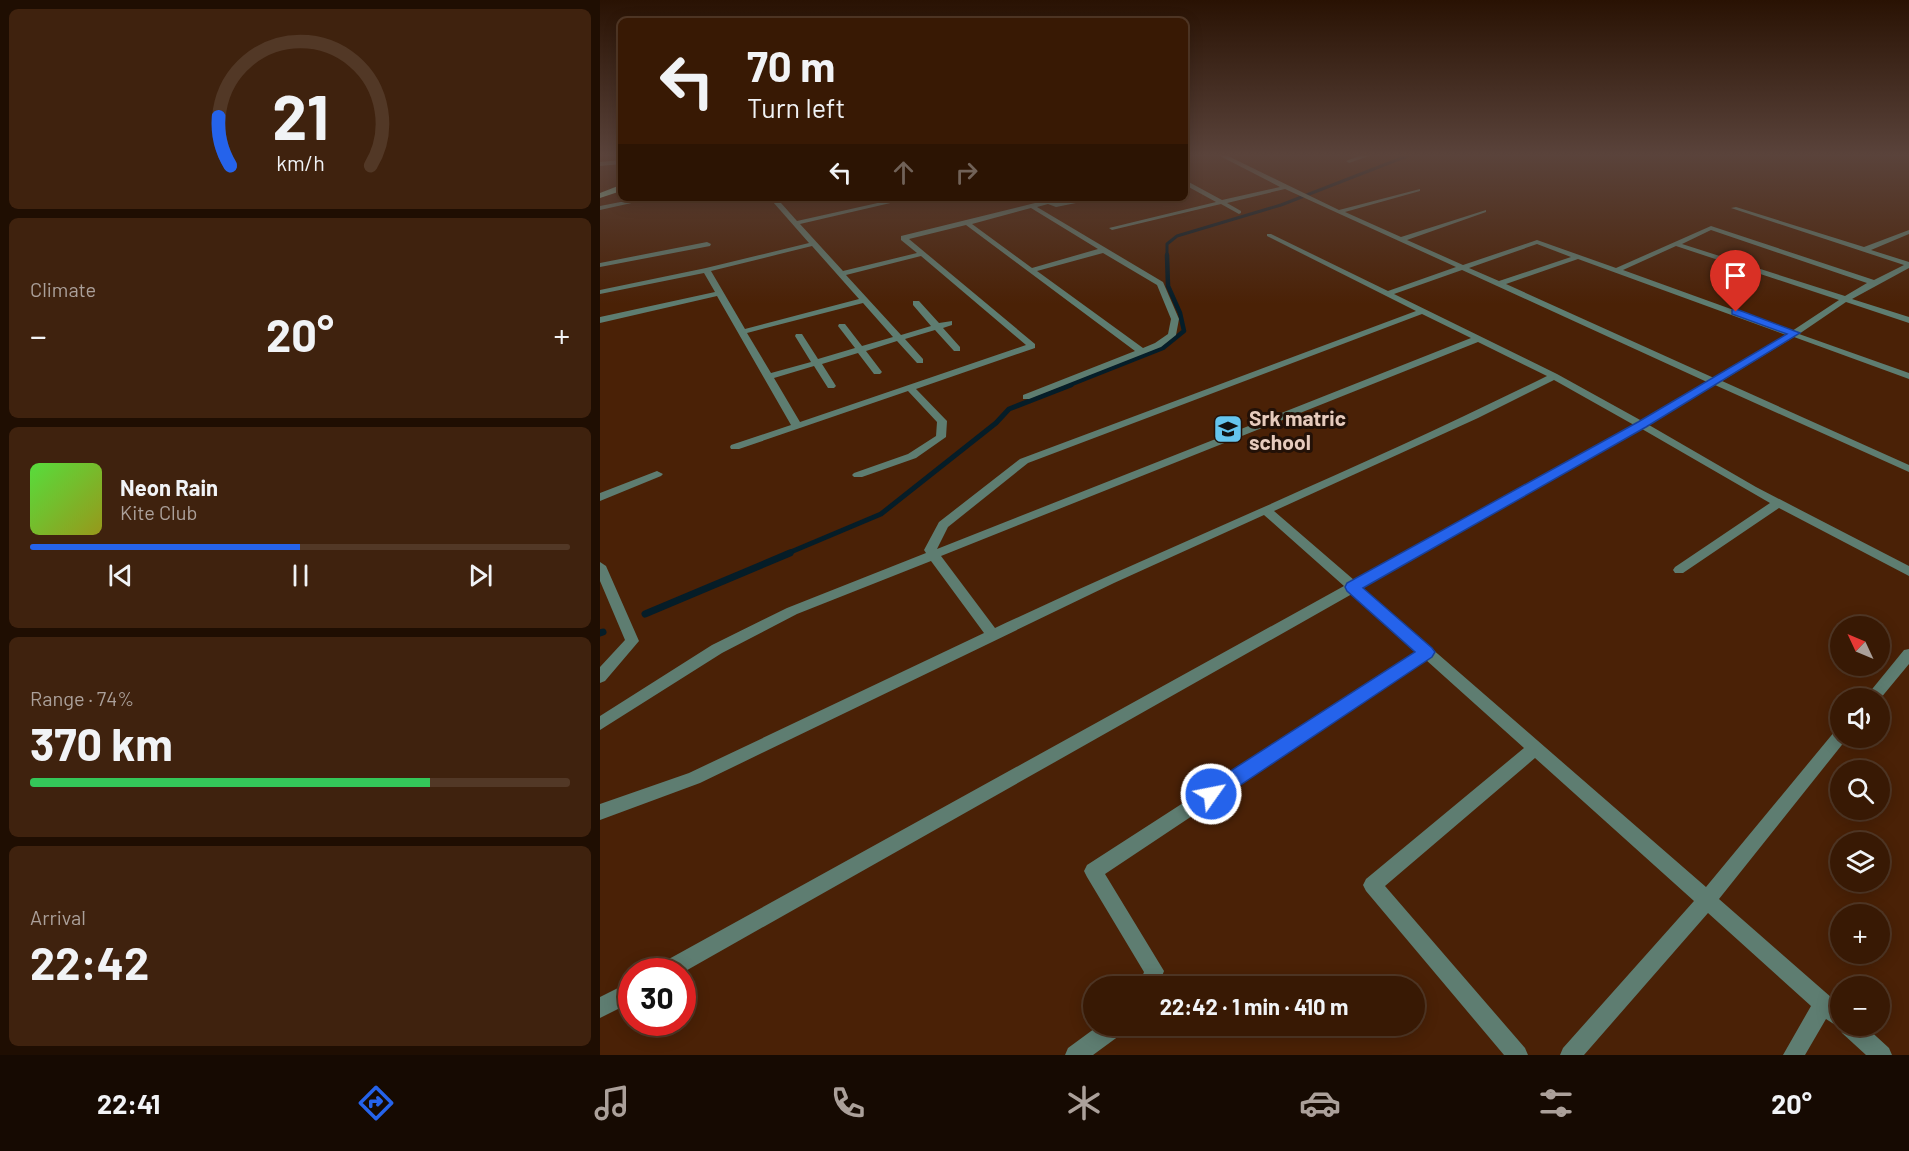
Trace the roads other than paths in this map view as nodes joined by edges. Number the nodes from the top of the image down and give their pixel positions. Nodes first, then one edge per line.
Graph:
1 (779, 205) edge
2 (876, 205) edge
3 (1036, 205) edge
4 (1212, 205) edge
5 (1226, 205) edge
6 (1324, 205) edge
7 (1363, 205) edge
8 (1033, 207) junction
9 (1734, 208) dead end
10 (1484, 211) dead end
11 (1239, 212) dead end
12 (1339, 212) junction
13 (795, 223) junction
14 (967, 223) junction
15 (1112, 228) dead end
16 (1909, 232) edge
17 (1269, 235) dead end
18 (1400, 240) junction
19 (707, 244) dead end
20 (813, 244) junction
21 (1676, 244) junction
22 (1866, 249) junction
23 (1104, 250) junction
24 (922, 254) junction
25 (1578, 257) junction
26 (600, 265) edge
27 (1909, 265) edge
28 (1462, 268) junction
29 (706, 270) junction
30 (1032, 270) junction
31 (1615, 271) junction
32 (840, 274) junction
33 (1875, 283) junction
34 (1499, 284) junction
35 (600, 292) edge
36 (720, 293) junction
37 (1389, 293) junction
38 (1846, 299) junction
39 (865, 300) junction
40 (916, 303) dead end
41 (1423, 311) junction
42 (600, 320) edge
43 (1909, 320) edge
44 (948, 323) dead end
45 (842, 326) dead end
46 (936, 327) junction
47 (743, 332) junction
48 (1795, 333) junction
49 (799, 336) dead end
50 (899, 338) junction
51 (1479, 338) junction
52 (957, 349) dead end
53 (859, 350) junction
54 (1141, 351) junction
55 (920, 361) dead end
56 (815, 363) junction
57 (877, 372) dead end
58 (769, 376) junction
59 (1554, 376) junction
60 (1909, 376) edge
61 (1714, 382) junction
62 (831, 386) dead end
63 (910, 388) junction
64 (1026, 397) dead end
65 (1642, 425) junction
66 (797, 426) junction
67 (735, 447) dead end
68 (1909, 469) edge
69 (657, 474) dead end
70 (858, 475) dead end
71 (600, 496) edge
72 (1778, 502) junction
73 (1266, 510) junction
74 (933, 554) junction
75 (600, 566) edge
76 (1679, 570) dead end
77 (1909, 572) edge
78 (1352, 587) junction
79 (605, 592) edge
80 (993, 635) junction
81 (1427, 652) junction
82 (1909, 654) edge
83 (600, 677) edge
84 (1880, 688) edge
85 (600, 724) edge
86 (1535, 748) junction
87 (1830, 748) edge
88 (600, 812) edge
89 (1707, 900) junction
90 (690, 958) edge
91 (1152, 976) edge
92 (618, 998) edge
93 (1824, 1004) junction
94 (600, 1008) edge
95 (1830, 1009) edge
96 (1102, 1036) edge
97 (1860, 1036) edge
98 (1075, 1055) edge
99 (1518, 1055) edge
100 (1570, 1055) edge
101 (1793, 1055) edge
102 (1882, 1055) edge

1 - 13 street
2 - 13 street
3 - 8 street
4 - 15 street
5 - 11 street
6 - 12 street
7 - 12 street
8 - 14 street
8 - 23 street
9 - 22 street
10 - 18 street
12 - 18 street
13 - 20 street
14 - 24 street
14 - 30 street
16 - 22 street
17 - 37 street
18 - 28 street
19 - 26 street
20 - 29 street
20 - 32 street
21 - 31 street
21 - 33 street
21 - 38 street
22 - 27 street
23 - 30 street
23 - 54 street
24 - 32 street
24 - 63 street
25 - 28 street
25 - 31 street
25 - 34 street
27 - 33 street
28 - 34 street
28 - 37 street
29 - 35 street
29 - 36 street
30 - 54 street
31 - 48 street
32 - 39 street
33 - 38 street
34 - 61 street
36 - 42 street
36 - 47 street
37 - 41 street
38 - 43 street
38 - 48 street
39 - 47 street
39 - 50 street
40 - 46 street
41 - 51 street
41 - 74 street
44 - 46 street
45 - 53 street
46 - 50 street
46 - 52 street
47 - 58 street
48 - 60 street
48 - 61 street
49 - 56 street
50 - 53 street
50 - 55 street
51 - 59 street
51 - 74 street
53 - 56 street
53 - 57 street
54 - 64 street
56 - 58 street
56 - 62 street
58 - 66 street
59 - 65 street
59 - 73 street
61 - 65 street
61 - 68 street
63 - 66 street
63 - 70 street
65 - 72 street
65 - 78 street
66 - 67 street
69 - 71 street
72 - 76 street
72 - 77 street
73 - 78 street
73 - 80 street
74 - 80 street
74 - 85 street
75 - 79 street
78 - 81 street
78 - 90 street
79 - 83 street
80 - 88 street
81 - 86 street
81 - 91 street
82 - 84 street
86 - 89 street
86 - 99 street
87 - 89 street
89 - 93 street
89 - 100 street
92 - 94 street
93 - 95 street
93 - 101 street
96 - 98 street
97 - 102 street

